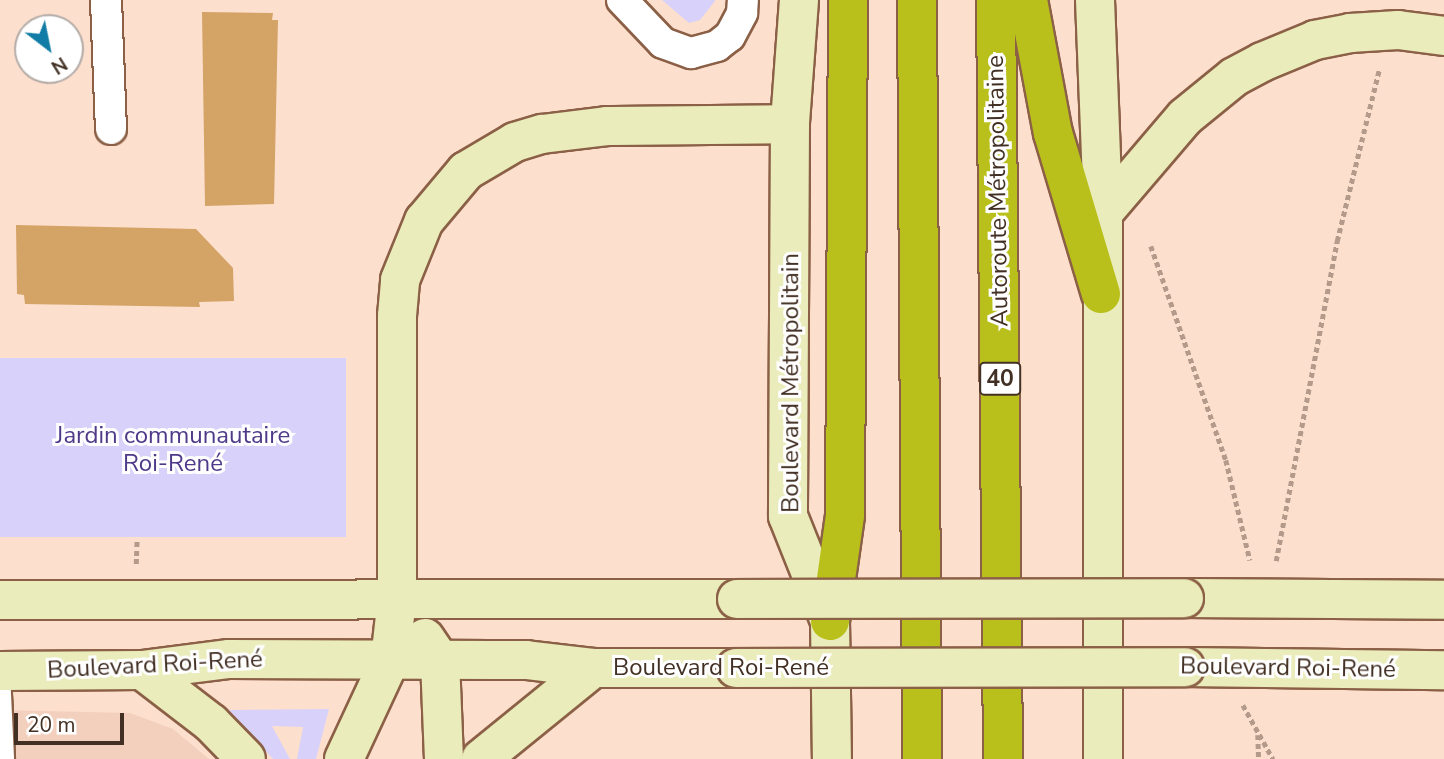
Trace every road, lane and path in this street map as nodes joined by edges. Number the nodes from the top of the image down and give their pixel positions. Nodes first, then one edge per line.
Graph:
1 (106, 0) edge
2 (622, 0) edge
3 (743, 0) edge
4 (799, 0) edge
5 (849, 0) edge
6 (917, 0) edge
7 (996, 0) edge
8 (1028, 0) edge
9 (1095, 0) edge
10 (1387, 30) junction
11 (1444, 36) edge
12 (790, 124) junction
13 (111, 129) dead end
14 (1102, 213) junction
15 (1152, 246) dead end
16 (1101, 294) junction
17 (137, 539) dead end
18 (1251, 561) dead end
19 (1276, 562) dead end
20 (136, 565) dead end
21 (1436, 593) edge
22 (397, 599) junction
23 (0, 600) edge
24 (830, 621) junction
25 (390, 660) junction
26 (440, 660) junction
27 (593, 668) junction
28 (142, 670) junction
29 (1444, 670) edge
30 (1, 671) edge
31 (1240, 701) dead end
32 (1258, 731) junction
33 (7, 759) edge
34 (246, 759) edge
35 (344, 759) edge
36 (444, 759) edge
37 (481, 759) edge
38 (832, 759) edge
39 (922, 759) edge
40 (1003, 759) edge
41 (1103, 759) edge
42 (1259, 759) edge
43 (1273, 759) edge

1 - 13 street
2 - 3 street
4 - 12 street, Boulevard Métropolitain
5 - 24 highway
6 - 39 highway
7 - 40 highway, Autoroute Métropolitaine / 40
8 - 16 highway
9 - 14 street
10 - 11 street
10 - 14 street
10 - 19 path
12 - 22 street
12 - 24 street, Boulevard Métropolitain
14 - 16 street
15 - 18 path
16 - 41 street
17 - 20 path
21 - 22 street, bridge
22 - 23 street
22 - 25 street
22 - 26 street
24 - 38 street, Boulevard Métropolitain
25 - 26 street, Boulevard Roi-René
25 - 28 street, Boulevard Roi-René
25 - 35 street
26 - 27 street, Boulevard Roi-René
26 - 36 street
27 - 29 street, Boulevard Roi-René, bridge
27 - 37 street
28 - 30 street, Boulevard Roi-René
28 - 34 street
30 - 33 lane
31 - 32 path
32 - 42 path
32 - 43 path

